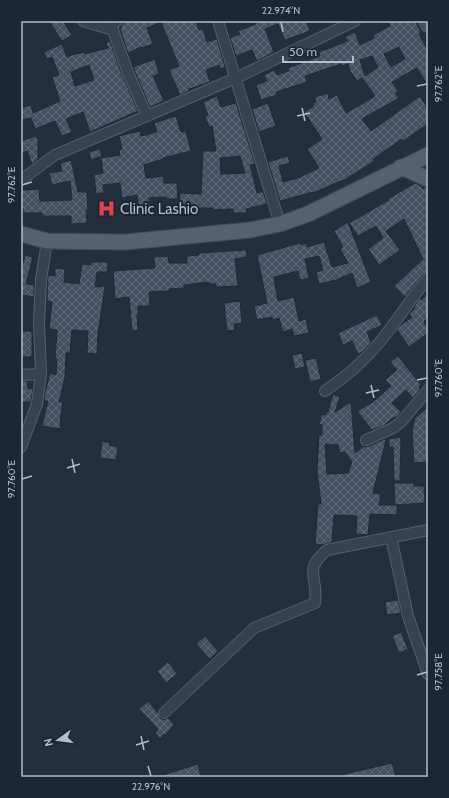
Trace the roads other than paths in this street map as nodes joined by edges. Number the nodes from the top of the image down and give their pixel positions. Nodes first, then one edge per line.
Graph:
1 (82, 21) edge
2 (218, 21) edge
3 (355, 21) edge
4 (426, 21) edge
5 (428, 25) edge
6 (115, 26) edge
7 (236, 78) junction
8 (147, 116) junction
9 (428, 154) edge
10 (401, 167) junction
11 (428, 178) edge
12 (21, 180) edge
13 (280, 224) junction
14 (21, 234) edge
15 (47, 241) junction
16 (428, 278) edge
17 (41, 374) junction
18 (21, 375) edge
19 (428, 390) edge
20 (325, 391) dead end
21 (366, 440) dead end
22 (21, 447) edge
23 (428, 530) edge
24 (391, 537) junction
25 (428, 674) edge
26 (164, 713) dead end

1 - 6 street
2 - 7 street
3 - 7 street
4 - 5 street
6 - 8 street
7 - 8 street
7 - 13 street
8 - 12 street
9 - 10 main road
10 - 11 main road
10 - 13 main road
13 - 15 main road
14 - 15 main road
15 - 17 street
16 - 20 street
17 - 18 street
17 - 22 street
19 - 21 street
23 - 24 street
24 - 25 street
24 - 26 street

